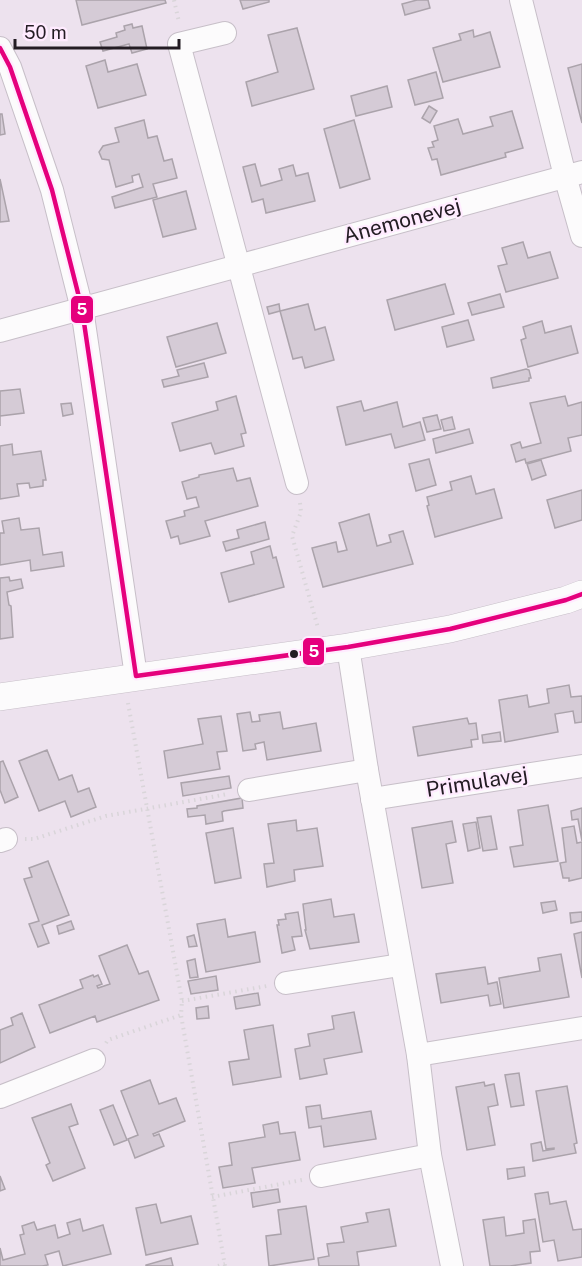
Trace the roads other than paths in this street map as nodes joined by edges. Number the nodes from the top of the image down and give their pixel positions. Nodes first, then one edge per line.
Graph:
1 (521, 0) edge
2 (225, 33) dead end
3 (0, 48) edge
4 (573, 174) edge
5 (582, 236) edge
6 (240, 266) junction
7 (82, 309) junction
8 (0, 331) edge
9 (297, 483) road end
10 (582, 594) edge
11 (348, 646) junction
12 (130, 677) junction
13 (0, 697) edge
14 (582, 766) edge
15 (367, 770) junction
16 (249, 790) road end
17 (372, 799) junction
18 (400, 965) junction
19 (286, 983) road end
20 (582, 1028) edge
21 (418, 1055) junction
22 (94, 1060) road end
23 (0, 1097) edge
24 (430, 1155) junction
25 (321, 1176) road end
26 (452, 1266) edge

1 - 4 street
2 - 6 street
3 - 7 street
4 - 5 street
4 - 6 street, Anemonevej
6 - 7 street, Anemonevej
6 - 9 street
7 - 8 street, Anemonevej
7 - 12 street
10 - 11 street
11 - 12 street
11 - 15 street
12 - 13 street
14 - 17 street, Primulavej
15 - 16 street
15 - 17 street
17 - 18 street
18 - 19 street
18 - 21 street
20 - 21 street
21 - 24 street
22 - 23 street
24 - 25 street
24 - 26 street

